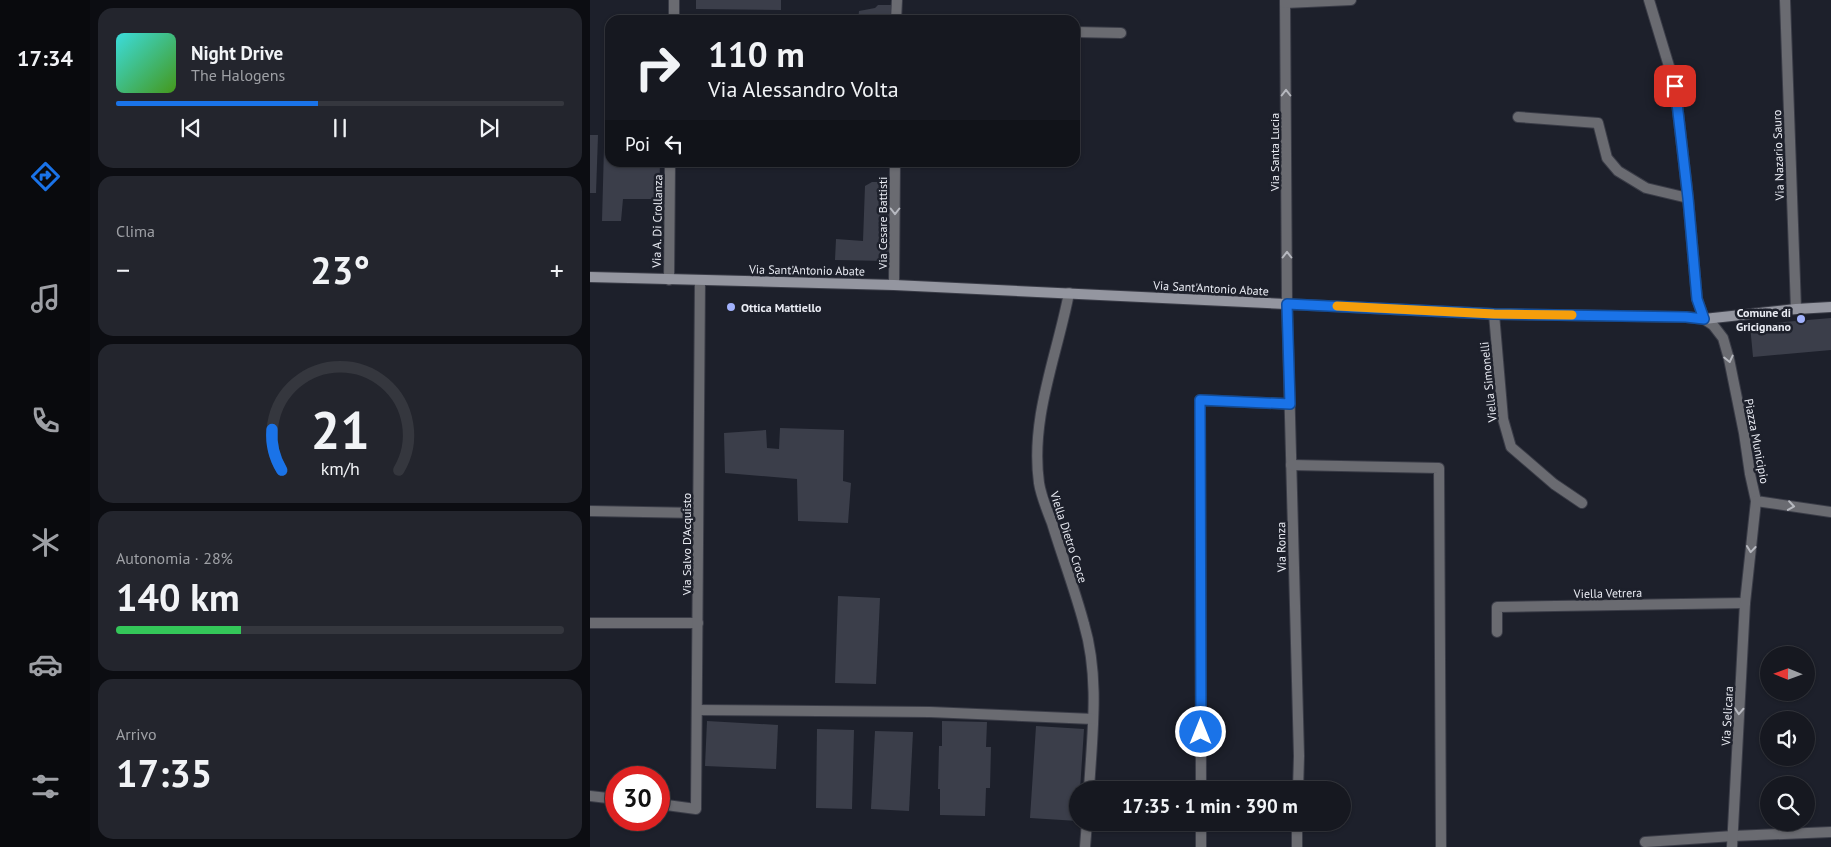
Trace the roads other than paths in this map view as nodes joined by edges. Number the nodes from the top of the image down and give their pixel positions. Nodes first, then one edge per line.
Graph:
1 (674, 0) edge
2 (897, 0) edge
3 (1350, 0) edge
4 (1649, 0) edge
5 (1785, 0) edge
6 (1286, 1) edge
7 (674, 15) edge
8 (896, 15) edge
9 (1080, 32) edge
10 (1121, 33) dead end
11 (1518, 118) dead end
12 (670, 167) edge
13 (895, 167) edge
14 (1688, 198) junction
15 (590, 277) edge
16 (669, 280) junction
17 (700, 280) junction
18 (894, 285) junction
19 (1069, 293) junction
20 (1287, 304) junction
21 (1831, 306) edge
22 (1796, 309) junction
23 (1494, 314) junction
24 (1704, 319) junction
25 (1290, 404) junction
26 (1291, 465) junction
27 (1756, 501) junction
28 (1582, 503) dead end
29 (590, 511) edge
30 (1831, 512) edge
31 (698, 513) junction
32 (1745, 603) junction
33 (590, 623) edge
34 (698, 623) junction
35 (1496, 632) dead end
36 (697, 710) junction
37 (1093, 719) junction
38 (1090, 781) edge
39 (1201, 781) edge
40 (1298, 781) edge
41 (590, 796) edge
42 (605, 798) edge
43 (670, 805) edge
44 (1086, 831) edge
45 (1201, 831) edge
46 (1297, 831) edge
47 (1831, 832) edge
48 (1733, 836) junction
49 (1645, 842) dead end
50 (1085, 847) edge
51 (1201, 847) edge
52 (1297, 847) edge
53 (1441, 847) edge
54 (1732, 847) edge

1 - 7 street
2 - 8 street
3 - 6 street
4 - 14 street
5 - 22 street, Via Nazario Sauro
20 -> 6 street, Via Santa Lucia
9 - 10 street
11 - 14 street
12 - 16 street, Via A. Di Crollanza
13 -> 18 street, Via Cesare Battisti
14 - 24 street
15 - 16 street, Via Sant'Antonio Abate
16 - 17 street, Via Sant'Antonio Abate
17 - 18 street, Via Sant'Antonio Abate
17 - 31 street, Via Salvo D'Acquisto
18 - 19 street, Via Sant'Antonio Abate
19 - 20 street, Via Sant'Antonio Abate
19 - 37 street, Viella Dietro Croce
20 - 23 street, Via Sant'Antonio Abate
20 - 25 street, Via Ronza
21 - 22 street, Via Sant'Antonio Abate
22 - 24 street, Via Sant'Antonio Abate
23 - 24 street, Via Sant'Antonio Abate
23 - 28 street, Viella Simonelli
24 -> 27 street, Piazza Municipio
25 - 26 street, Via Ronza
25 - 39 street
26 - 40 street, Via Ronza
26 - 53 street
27 -> 30 street, Piazza Municipio
27 -> 32 street, Via Selicara
29 - 31 street
31 - 34 street, Via Salvo D'Acquisto
32 - 35 street, Viella Vetrera
32 -> 48 street, Via Selicara
33 - 34 street
34 - 36 street, Via Salvo D'Acquisto
36 - 37 street
36 - 43 street, Via Salvo D'Acquisto
37 - 38 street, Viella Dietro Croce
41 - 42 street
44 - 50 street
45 - 51 street
46 - 52 street
47 - 48 street
48 - 49 street
48 - 54 street, Via Selicara

